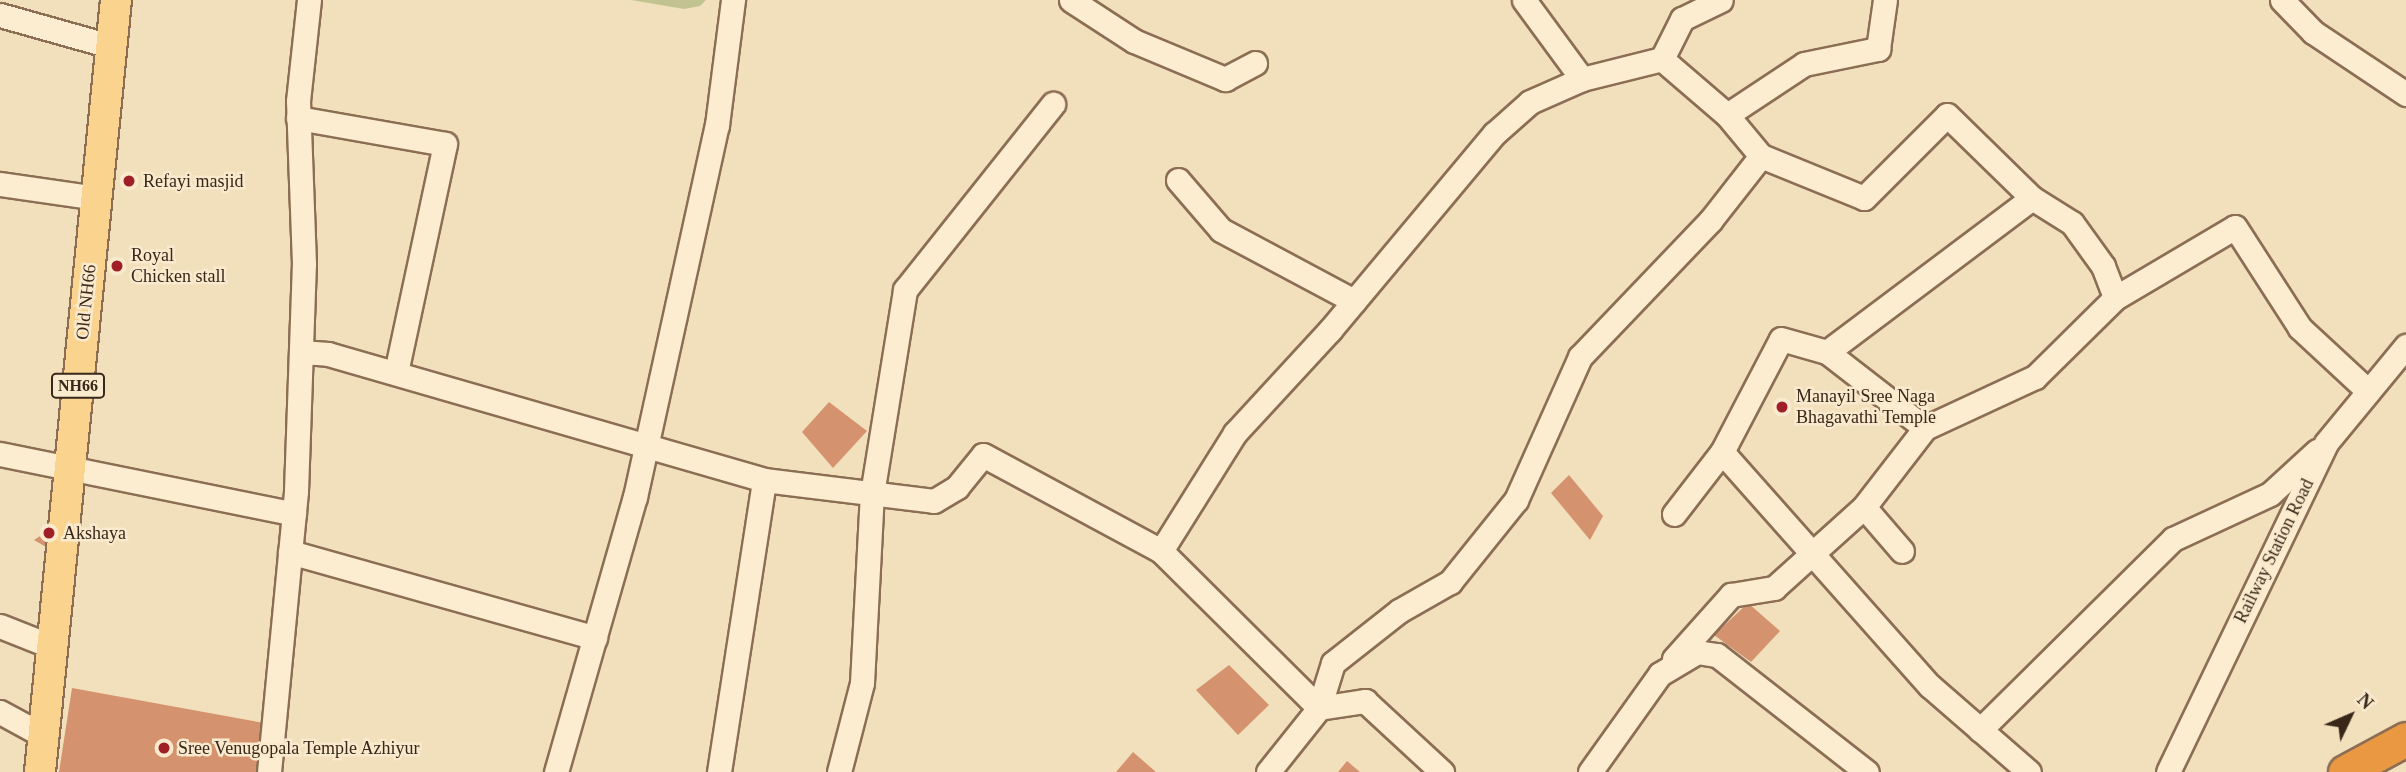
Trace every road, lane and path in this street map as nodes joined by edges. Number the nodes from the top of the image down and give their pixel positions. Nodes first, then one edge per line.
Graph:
1 (116, 0) edge
2 (309, 0) edge
3 (733, 0) edge
4 (1071, 0) edge
5 (1524, 0) edge
6 (1721, 0) edge
7 (1885, 0) edge
8 (2282, 0) edge
9 (0, 15) edge
10 (114, 47) junction
11 (1662, 59) junction
12 (1255, 63) dead end
13 (1582, 79) junction
14 (2406, 94) edge
15 (1053, 104) dead end
16 (1727, 115) junction
17 (298, 118) junction
18 (1761, 156) junction
19 (1178, 180) dead end
20 (0, 184) edge
21 (97, 198) junction
22 (2032, 198) junction
23 (2115, 298) junction
24 (1354, 300) junction
25 (2406, 346) edge
26 (301, 352) junction
27 (1827, 352) junction
28 (396, 373) junction
29 (2368, 391) junction
30 (1925, 428) junction
31 (2326, 443) junction
32 (647, 444) junction
33 (1722, 452) junction
34 (0, 454) edge
35 (70, 469) junction
36 (764, 480) junction
37 (872, 494) junction
38 (1864, 507) junction
39 (294, 514) junction
40 (1674, 514) dead end
41 (1161, 551) junction
42 (1902, 551) dead end
43 (290, 552) junction
44 (1814, 555) junction
45 (0, 626) edge
46 (595, 638) junction
47 (53, 647) junction
48 (1660, 674) junction
49 (1319, 708) junction
50 (0, 712) edge
51 (1980, 730) junction
52 (44, 736) junction
53 (2406, 739) edge
54 (40, 772) edge
55 (269, 772) edge
56 (556, 772) edge
57 (719, 772) edge
58 (839, 772) edge
59 (1268, 772) edge
60 (1442, 772) edge
61 (1590, 772) edge
62 (1867, 772) edge
63 (2029, 772) edge
64 (2168, 772) edge
65 (2345, 772) edge

1 - 10 main road, Old NH66 / NH66
2 - 17 street
3 - 32 street
4 - 12 street
5 - 13 street
6 - 11 street
7 - 16 street
8 - 14 street
9 - 10 street
10 - 21 main road, Old NH66 / NH66
11 - 13 street
11 - 16 street
13 - 24 street
15 - 37 street
16 - 18 street
17 - 26 street
17 - 28 street
18 - 22 street
18 - 49 street
19 - 24 street
20 - 21 street
21 - 35 main road, Old NH66 / NH66
22 - 23 street
22 - 27 street
23 - 29 street
23 - 30 street
24 - 41 street
25 - 29 street, Railway Station Road
26 - 28 street
26 - 39 street
27 - 30 street
27 - 33 street
28 - 32 street
29 - 31 street, Railway Station Road
30 - 38 street
31 - 51 street
31 - 64 street, Railway Station Road
32 - 36 street
32 - 46 street
33 - 40 street
33 - 44 street
34 - 35 street
35 - 39 street
35 - 47 main road, Old NH66 / NH66
36 - 37 street
36 - 57 street
37 - 41 street
37 - 58 street
38 - 42 street
38 - 44 street
39 - 43 street
41 - 49 street
43 - 46 street
43 - 55 street
44 - 48 street
44 - 51 street
45 - 47 street
46 - 56 street
47 - 52 main road, Old NH66 / NH66
48 - 61 street
48 - 62 street
49 - 59 street
49 - 60 street
50 - 52 street
51 - 63 street
52 - 54 main road, Old NH66 / NH66
53 - 65 highway

